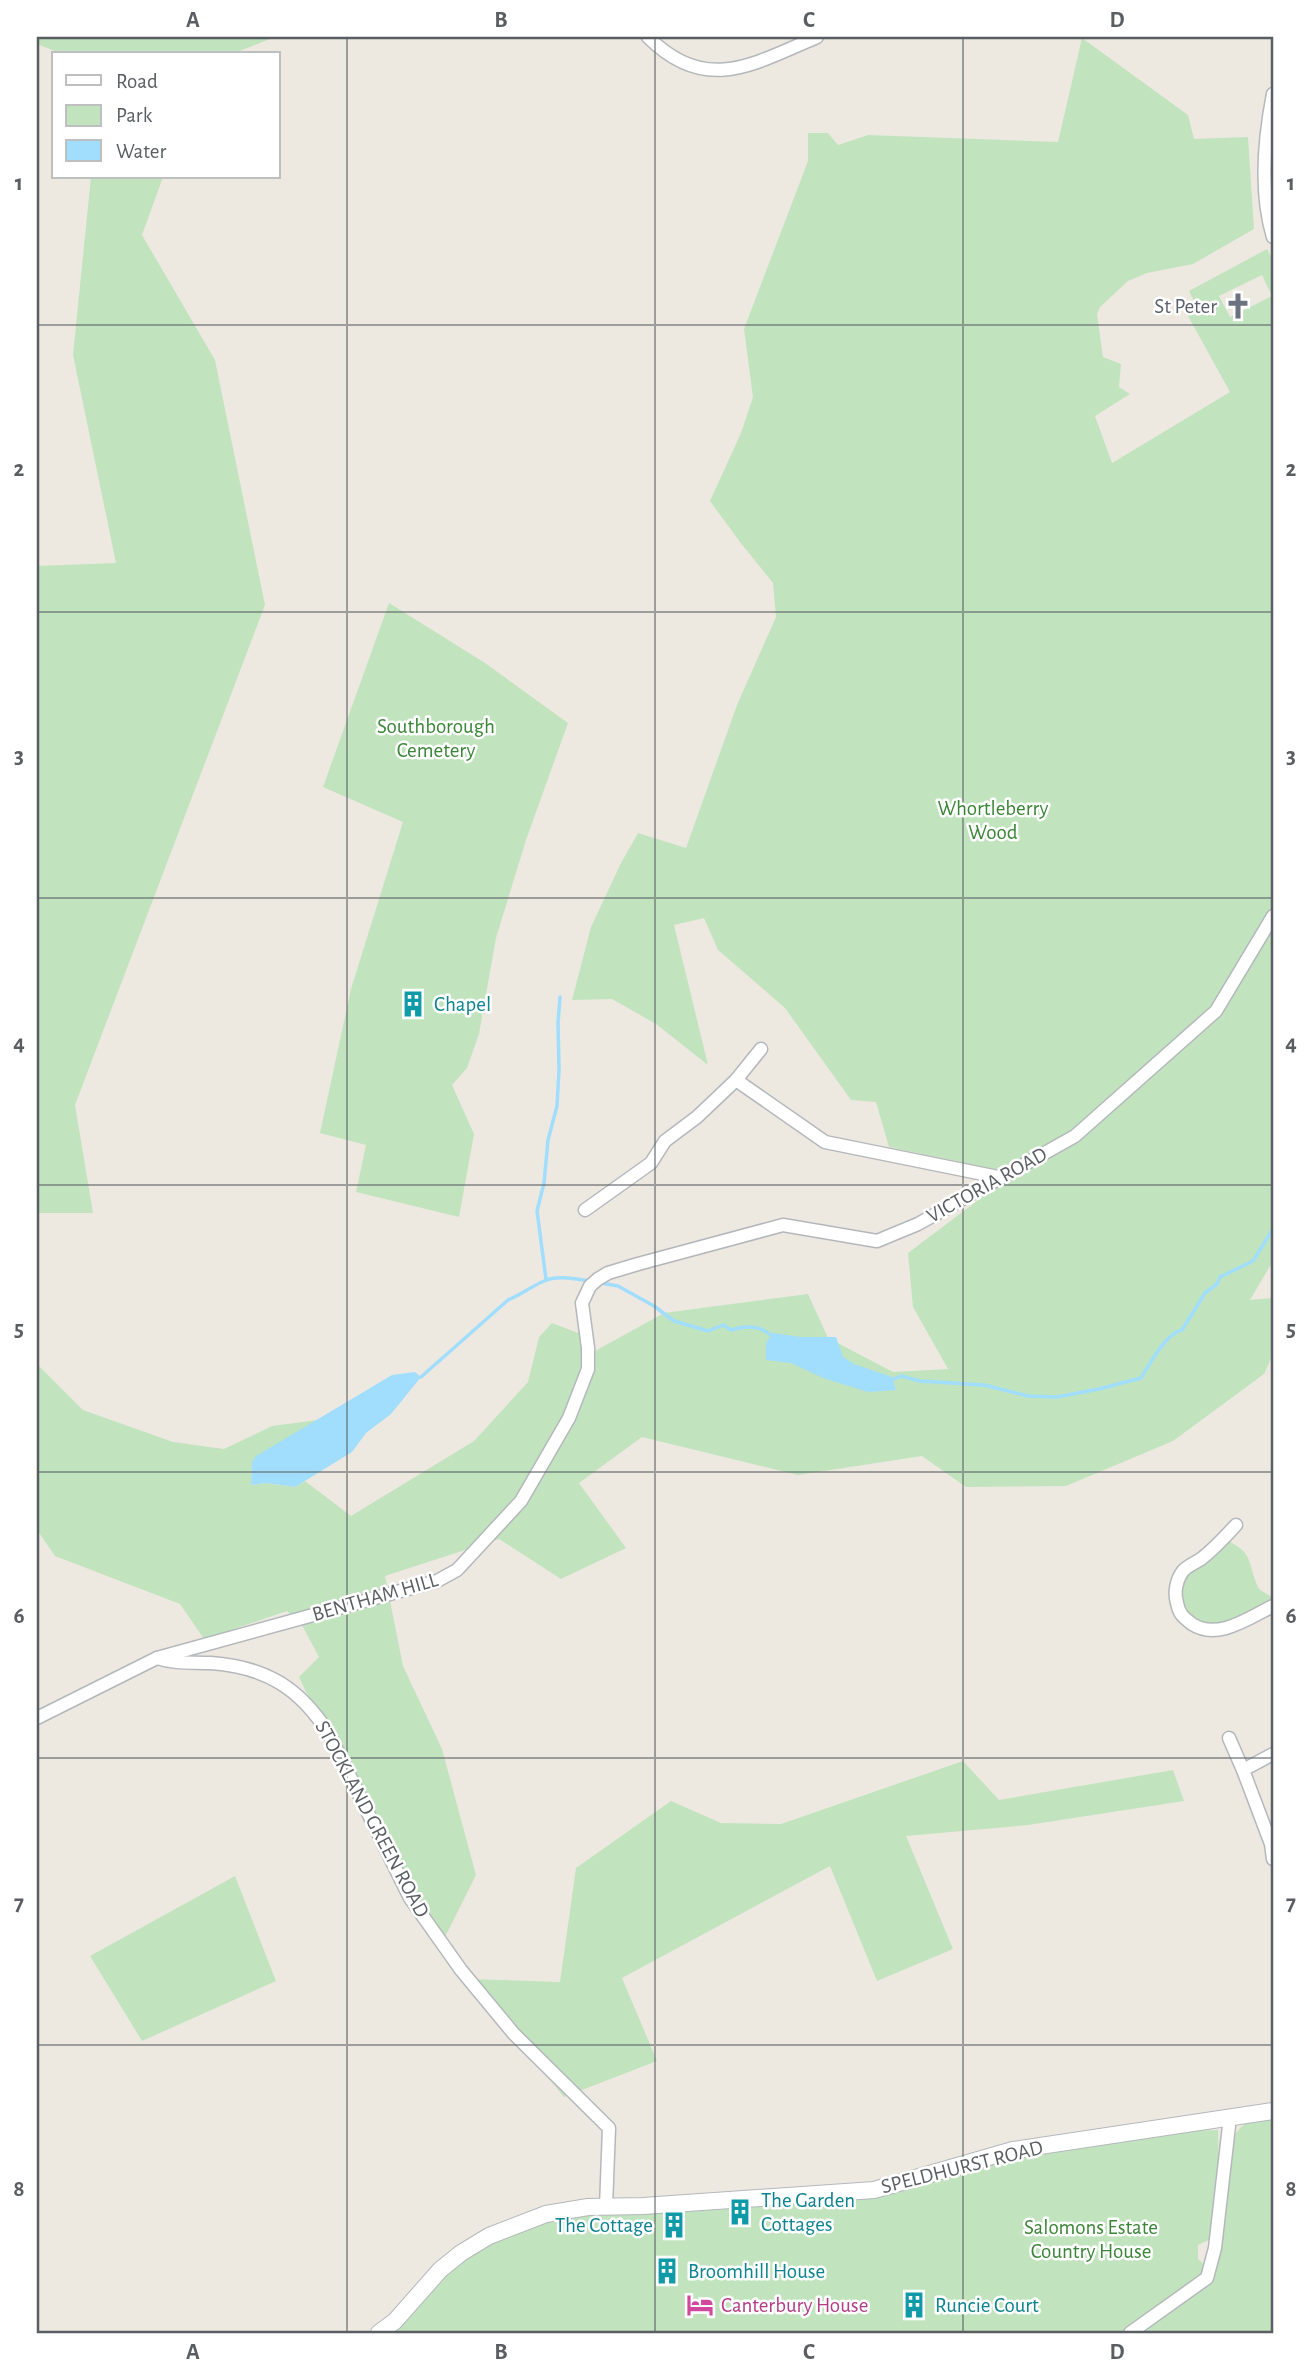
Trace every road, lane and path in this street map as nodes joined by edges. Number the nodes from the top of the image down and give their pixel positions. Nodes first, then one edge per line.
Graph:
1 (648, 37) edge
2 (817, 37) edge
3 (1273, 94) edge
4 (1273, 237) edge
5 (1273, 916) edge
6 (761, 1049) dead end
7 (736, 1080) junction
8 (998, 1177) junction
9 (585, 1210) dead end
10 (608, 1273) joint
11 (1236, 1525) dead end
12 (1273, 1606) edge
13 (157, 1658) junction
14 (37, 1718) edge
15 (1229, 1738) dead end
16 (1273, 1754) edge
17 (1243, 1770) junction
18 (1273, 1859) edge
19 (1273, 2111) edge
20 (1230, 2117) junction
21 (607, 2207) junction
22 (379, 2333) edge
23 (1130, 2333) edge

1 - 2 street
3 - 4 street
5 - 8 street, VICTORIA ROAD
6 - 7 street
7 - 8 street
7 - 9 street
8 - 10 street, VICTORIA ROAD
10 - 13 street, BENTHAM HILL
11 - 12 street
13 - 14 street
13 - 21 street, STOCKLAND GREEN ROAD
15 - 17 street
16 - 17 street
17 - 18 street
19 - 20 street, SPELDHURST ROAD
20 - 21 street, SPELDHURST ROAD
20 - 23 street
21 - 22 street, SPELDHURST ROAD

